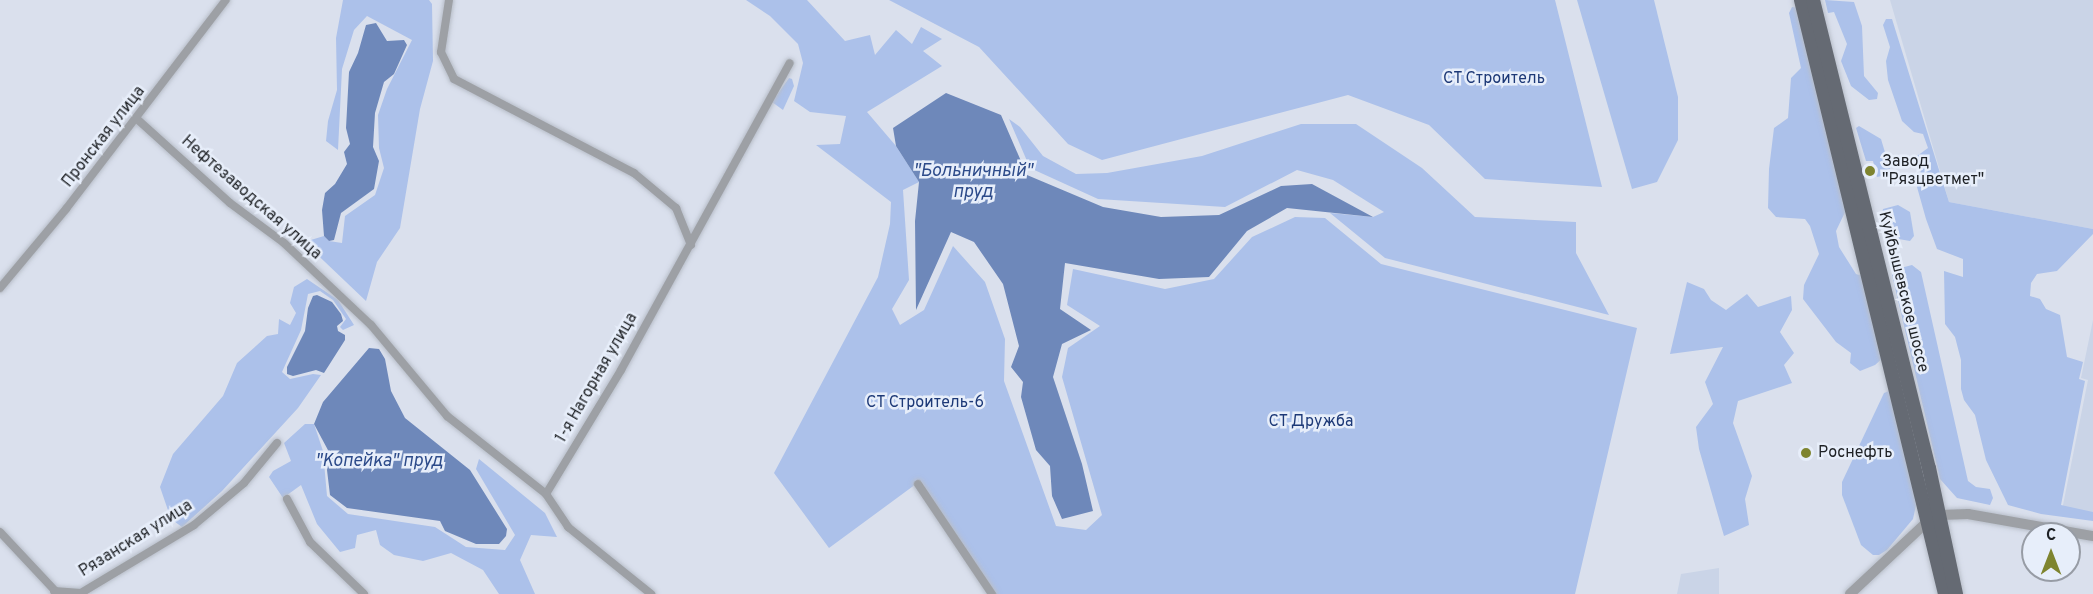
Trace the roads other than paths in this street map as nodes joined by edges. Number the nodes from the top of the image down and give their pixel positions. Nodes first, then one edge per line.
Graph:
1 (226, 0) edge
2 (448, 0) edge
3 (1801, 0) edge
4 (1813, 0) edge
5 (790, 63) dead end
6 (137, 119) junction
7 (691, 244) junction
8 (0, 288) edge
9 (277, 443) dead end
10 (918, 484) dead end
11 (546, 494) junction
12 (287, 499) dead end
13 (1934, 518) junction
14 (0, 532) edge
15 (2093, 536) edge
16 (54, 593) edge
17 (364, 594) edge
18 (651, 594) edge
19 (992, 594) edge
20 (1850, 594) edge
21 (1945, 594) edge
22 (1956, 594) edge

1 - 6 street, Пронская улица
2 - 7 street
3 - 13 main road, Куйбышевское шоссе
4 - 13 main road, Куйбышевское шоссе
5 - 7 street, 1-я Нагорная улица
6 - 8 street, Пронская улица
6 - 11 street, Нефтезаводская улица
7 - 11 street, 1-я Нагорная улица
9 - 16 street, Рязанская улица
10 - 19 street
11 - 18 street
12 - 17 street
13 - 15 street
13 - 20 street
13 - 21 main road, Куйбышевское шоссе
13 - 22 main road, Куйбышевское шоссе
14 - 16 street, Рязанская улица

